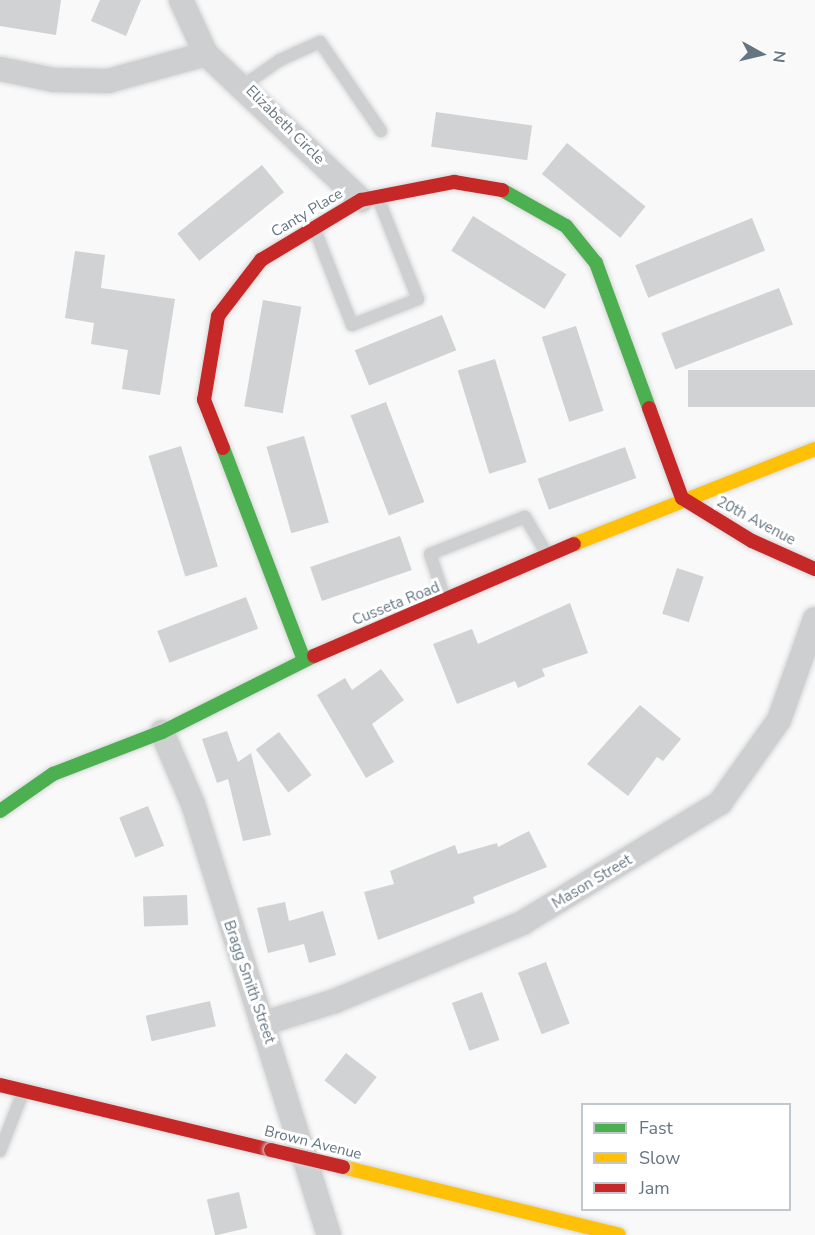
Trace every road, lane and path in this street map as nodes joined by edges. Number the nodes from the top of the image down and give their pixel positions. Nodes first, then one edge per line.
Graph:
1 (181, 0) edge
2 (206, 54) junction
3 (0, 69) edge
4 (244, 85) junction
5 (381, 131) dead end
6 (369, 198) junction
7 (314, 228) junction
8 (815, 449) edge
9 (682, 498) junction
10 (549, 557) junction
11 (815, 569) edge
12 (446, 602) junction
13 (815, 620) edge
14 (304, 660) junction
15 (162, 732) junction
16 (0, 811) edge
17 (262, 1024) junction
18 (0, 1085) edge
19 (24, 1090) junction
20 (0, 1151) edge
21 (329, 1235) edge
22 (619, 1235) edge

1 - 2 street, Elizabeth Circle
2 - 3 street
2 - 4 street, Elizabeth Circle
4 - 5 lane
4 - 6 street, Elizabeth Circle
6 - 7 street, Canty Place
6 - 7 lane
6 - 9 street, Canty Place
7 - 14 street, Canty Place
8 - 9 street, Cusseta Road
9 - 10 street, Cusseta Road
9 - 11 street, 20th Avenue
10 - 12 street, Cusseta Road
10 - 12 lane
12 - 14 street, Cusseta Road
13 - 17 street, Mason Street
14 - 15 street, Cusseta Road
15 - 16 street, Cusseta Road
15 - 17 street, Bragg Smith Street
17 - 21 street, Bragg Smith Street
18 - 19 street, Brown Avenue
19 - 20 lane
19 - 22 street, Brown Avenue, bridge

